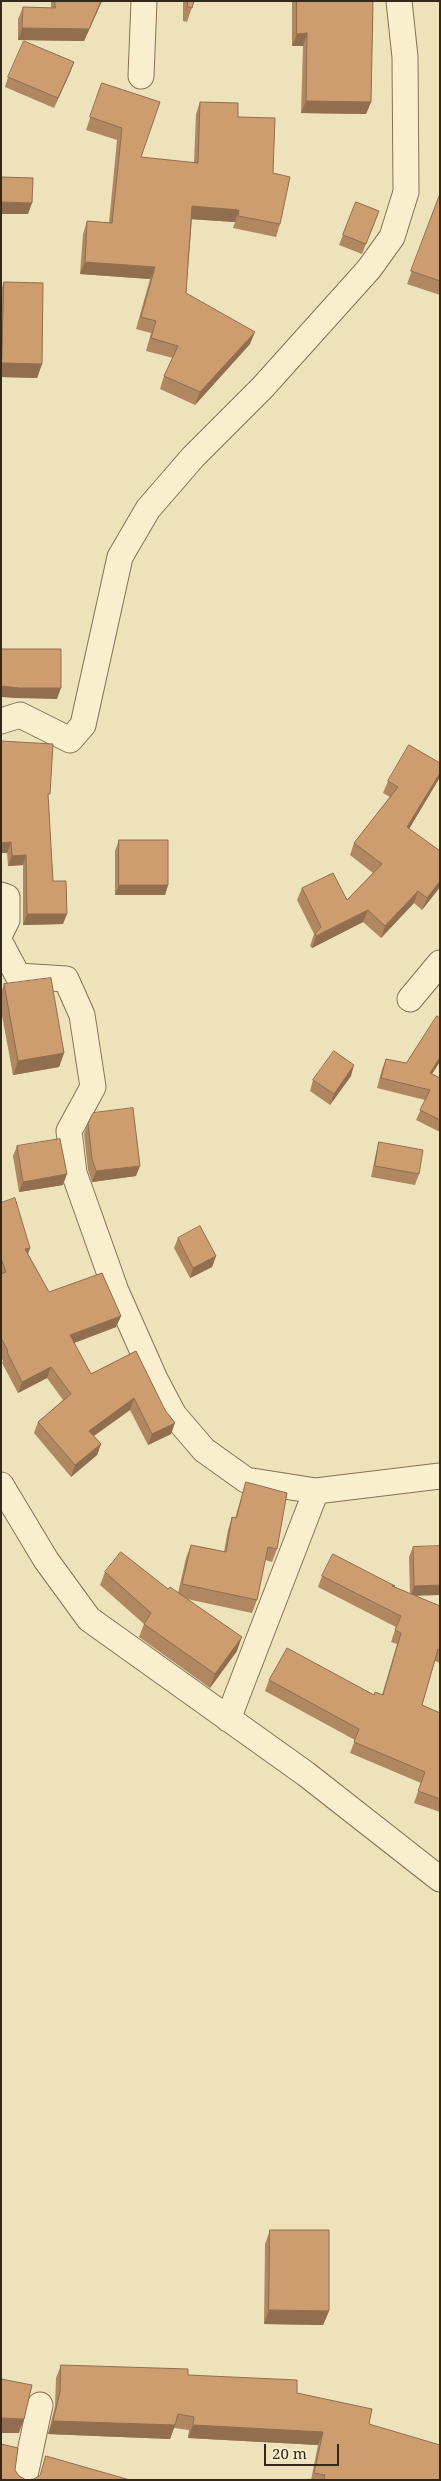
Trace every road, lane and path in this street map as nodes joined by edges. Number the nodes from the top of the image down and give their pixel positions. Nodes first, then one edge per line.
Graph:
1 (144, 1) edge
2 (399, 1) edge
3 (141, 76) dead end
4 (1, 721) edge
5 (1, 895) edge
6 (1, 932) edge
7 (1, 944) edge
8 (440, 963) edge
9 (410, 999) dead end
10 (440, 1476) edge
11 (1, 1485) edge
12 (316, 1491) junction
13 (228, 1719) junction
14 (440, 1879) edge
15 (40, 2405) dead end
16 (24, 2480) edge

1 - 3 street
2 - 4 street
5 - 6 street
7 - 12 street
8 - 9 street
10 - 12 street
11 - 13 street
12 - 13 street
13 - 14 street
15 - 16 street

